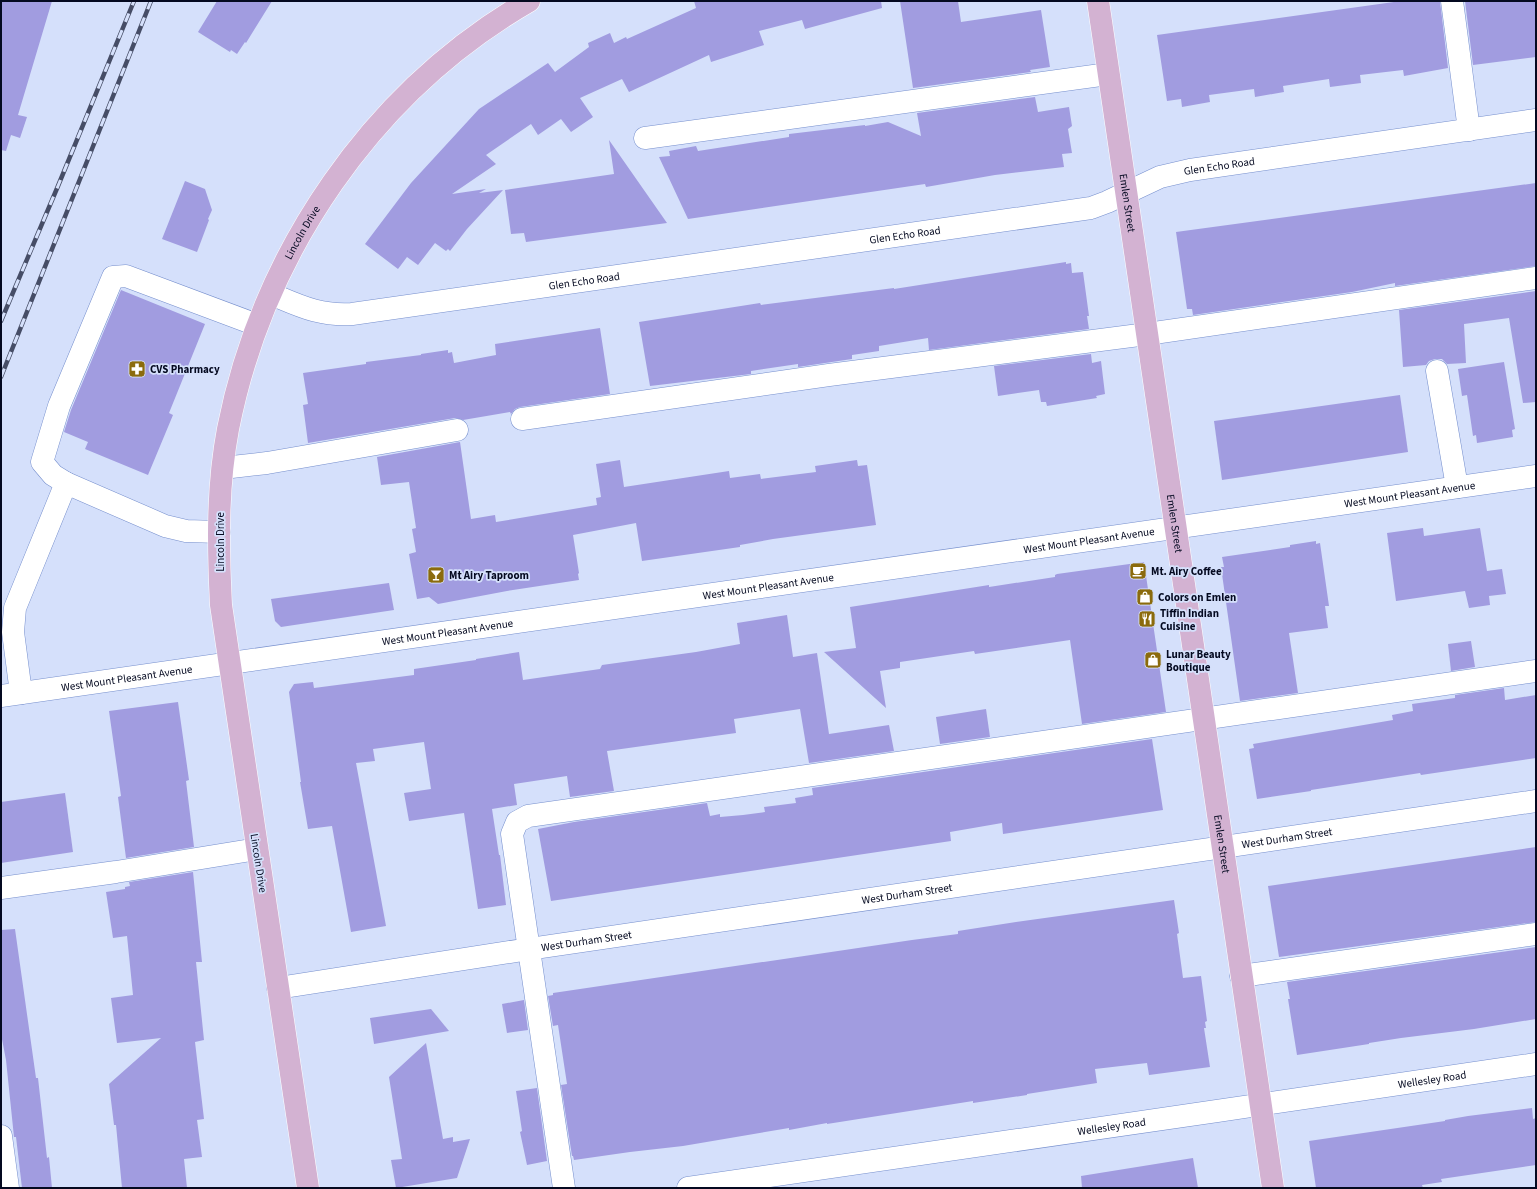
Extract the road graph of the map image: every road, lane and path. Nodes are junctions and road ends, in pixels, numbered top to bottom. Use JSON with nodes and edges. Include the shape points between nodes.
{"nodes":[{"id":1,"x":529,"y":1,"type":"edge"},
{"id":2,"x":1098,"y":1,"type":"edge"},
{"id":3,"x":1452,"y":1,"type":"edge"},
{"id":4,"x":1108,"y":74,"type":"junction"},
{"id":5,"x":1536,"y":120,"type":"edge"},
{"id":6,"x":1469,"y":130,"type":"junction"},
{"id":7,"x":645,"y":138,"type":"dead end"},
{"id":8,"x":1126,"y":193,"type":"junction"},
{"id":9,"x":1536,"y":278,"type":"edge"},
{"id":10,"x":271,"y":294,"type":"junction"},
{"id":11,"x":257,"y":325,"type":"junction"},
{"id":12,"x":1147,"y":334,"type":"junction"},
{"id":13,"x":1437,"y":371,"type":"dead end"},
{"id":14,"x":522,"y":419,"type":"dead end"},
{"id":15,"x":457,"y":430,"type":"dead end"},
{"id":16,"x":223,"y":468,"type":"junction"},
{"id":17,"x":1536,"y":476,"type":"edge"},
{"id":18,"x":66,"y":483,"type":"junction"},
{"id":19,"x":1457,"y":487,"type":"junction"},
{"id":20,"x":1176,"y":527,"type":"junction"},
{"id":21,"x":219,"y":532,"type":"junction"},
{"id":22,"x":229,"y":663,"type":"junction"},
{"id":23,"x":1536,"y":671,"type":"edge"},
{"id":24,"x":11,"y":694,"type":"edge"},
{"id":25,"x":1203,"y":719,"type":"junction"},
{"id":26,"x":1536,"y":801,"type":"edge"},
{"id":27,"x":1222,"y":848,"type":"junction"},
{"id":28,"x":257,"y":849,"type":"junction"},
{"id":29,"x":1,"y":888,"type":"edge"},
{"id":30,"x":1536,"y":934,"type":"edge"},
{"id":31,"x":529,"y":949,"type":"junction"},
{"id":32,"x":1241,"y":976,"type":"junction"},
{"id":33,"x":278,"y":988,"type":"junction"},
{"id":34,"x":1536,"y":1064,"type":"edge"},
{"id":35,"x":1261,"y":1105,"type":"junction"},
{"id":36,"x":1,"y":1136,"type":"edge"},
{"id":37,"x":8,"y":1188,"type":"edge"},
{"id":38,"x":308,"y":1188,"type":"edge"},
{"id":39,"x":564,"y":1188,"type":"edge"},
{"id":40,"x":688,"y":1188,"type":"edge"},
{"id":41,"x":1273,"y":1188,"type":"edge"}],
"edges":[{"from":1,"to":10,"type":"main road","name":"Lincoln Drive","via":[[473,38],[434,69],[374,128],[320,200],[299,235]]},
{"from":2,"to":4,"type":"main road","name":"Emlen Street"},
{"from":3,"to":6,"type":"street"},
{"from":4,"to":7,"type":"street"},
{"from":4,"to":8,"type":"main road","name":"Emlen Street"},
{"from":5,"to":6,"type":"street","name":"Glen Echo Road"},
{"from":6,"to":8,"type":"street","name":"Glen Echo Road","via":[[1190,170],[1160,177]]},
{"from":8,"to":10,"type":"street","name":"Glen Echo Road","via":[[1091,208],[352,314],[338,315],[310,310]]},
{"from":8,"to":12,"type":"main road","name":"Emlen Street"},
{"from":9,"to":12,"type":"street"},
{"from":10,"to":11,"type":"main road","name":"Lincoln Drive"},
{"from":11,"to":16,"type":"main road","name":"Lincoln Drive","via":[[228,429]]},
{"from":11,"to":18,"type":"street","via":[[126,276],[113,277],[59,406],[42,462],[53,475]]},
{"from":12,"to":14,"type":"street","via":[[829,375]]},
{"from":12,"to":20,"type":"main road","name":"Emlen Street"},
{"from":13,"to":19,"type":"street"},
{"from":15,"to":16,"type":"street","via":[[267,463]]},
{"from":16,"to":21,"type":"main road","name":"Lincoln Drive"},
{"from":17,"to":19,"type":"street","name":"West Mount Pleasant Avenue"},
{"from":18,"to":21,"type":"street","via":[[165,526],[186,531]]},
{"from":18,"to":24,"type":"street","via":[[15,608]]},
{"from":19,"to":20,"type":"street","name":"West Mount Pleasant Avenue"},
{"from":20,"to":22,"type":"street","name":"West Mount Pleasant Avenue"},
{"from":20,"to":25,"type":"main road","name":"Emlen Street"},
{"from":21,"to":22,"type":"main road","name":"Lincoln Drive","via":[[221,605]]},
{"from":22,"to":24,"type":"street","name":"West Mount Pleasant Avenue"},
{"from":22,"to":28,"type":"main road","name":"Lincoln Drive"},
{"from":23,"to":25,"type":"street"},
{"from":25,"to":27,"type":"main road","name":"Emlen Street"},
{"from":25,"to":31,"type":"street","via":[[528,816],[517,822],[512,834]]},
{"from":26,"to":27,"type":"street","name":"West Durham Street"},
{"from":27,"to":31,"type":"street","name":"West Durham Street"},
{"from":27,"to":32,"type":"main road","name":"Emlen Street"},
{"from":28,"to":29,"type":"street"},
{"from":28,"to":33,"type":"main road","name":"Lincoln Drive"},
{"from":30,"to":32,"type":"street"},
{"from":31,"to":33,"type":"street","name":"West Durham Street"},
{"from":31,"to":39,"type":"street"},
{"from":32,"to":35,"type":"main road","name":"Emlen Street"},
{"from":33,"to":38,"type":"main road","name":"Lincoln Drive"},
{"from":34,"to":35,"type":"street","name":"Wellesley Road"},
{"from":35,"to":40,"type":"street","name":"Wellesley Road"},
{"from":35,"to":41,"type":"main road","name":"Emlen Street"},
{"from":36,"to":37,"type":"street"}]}
